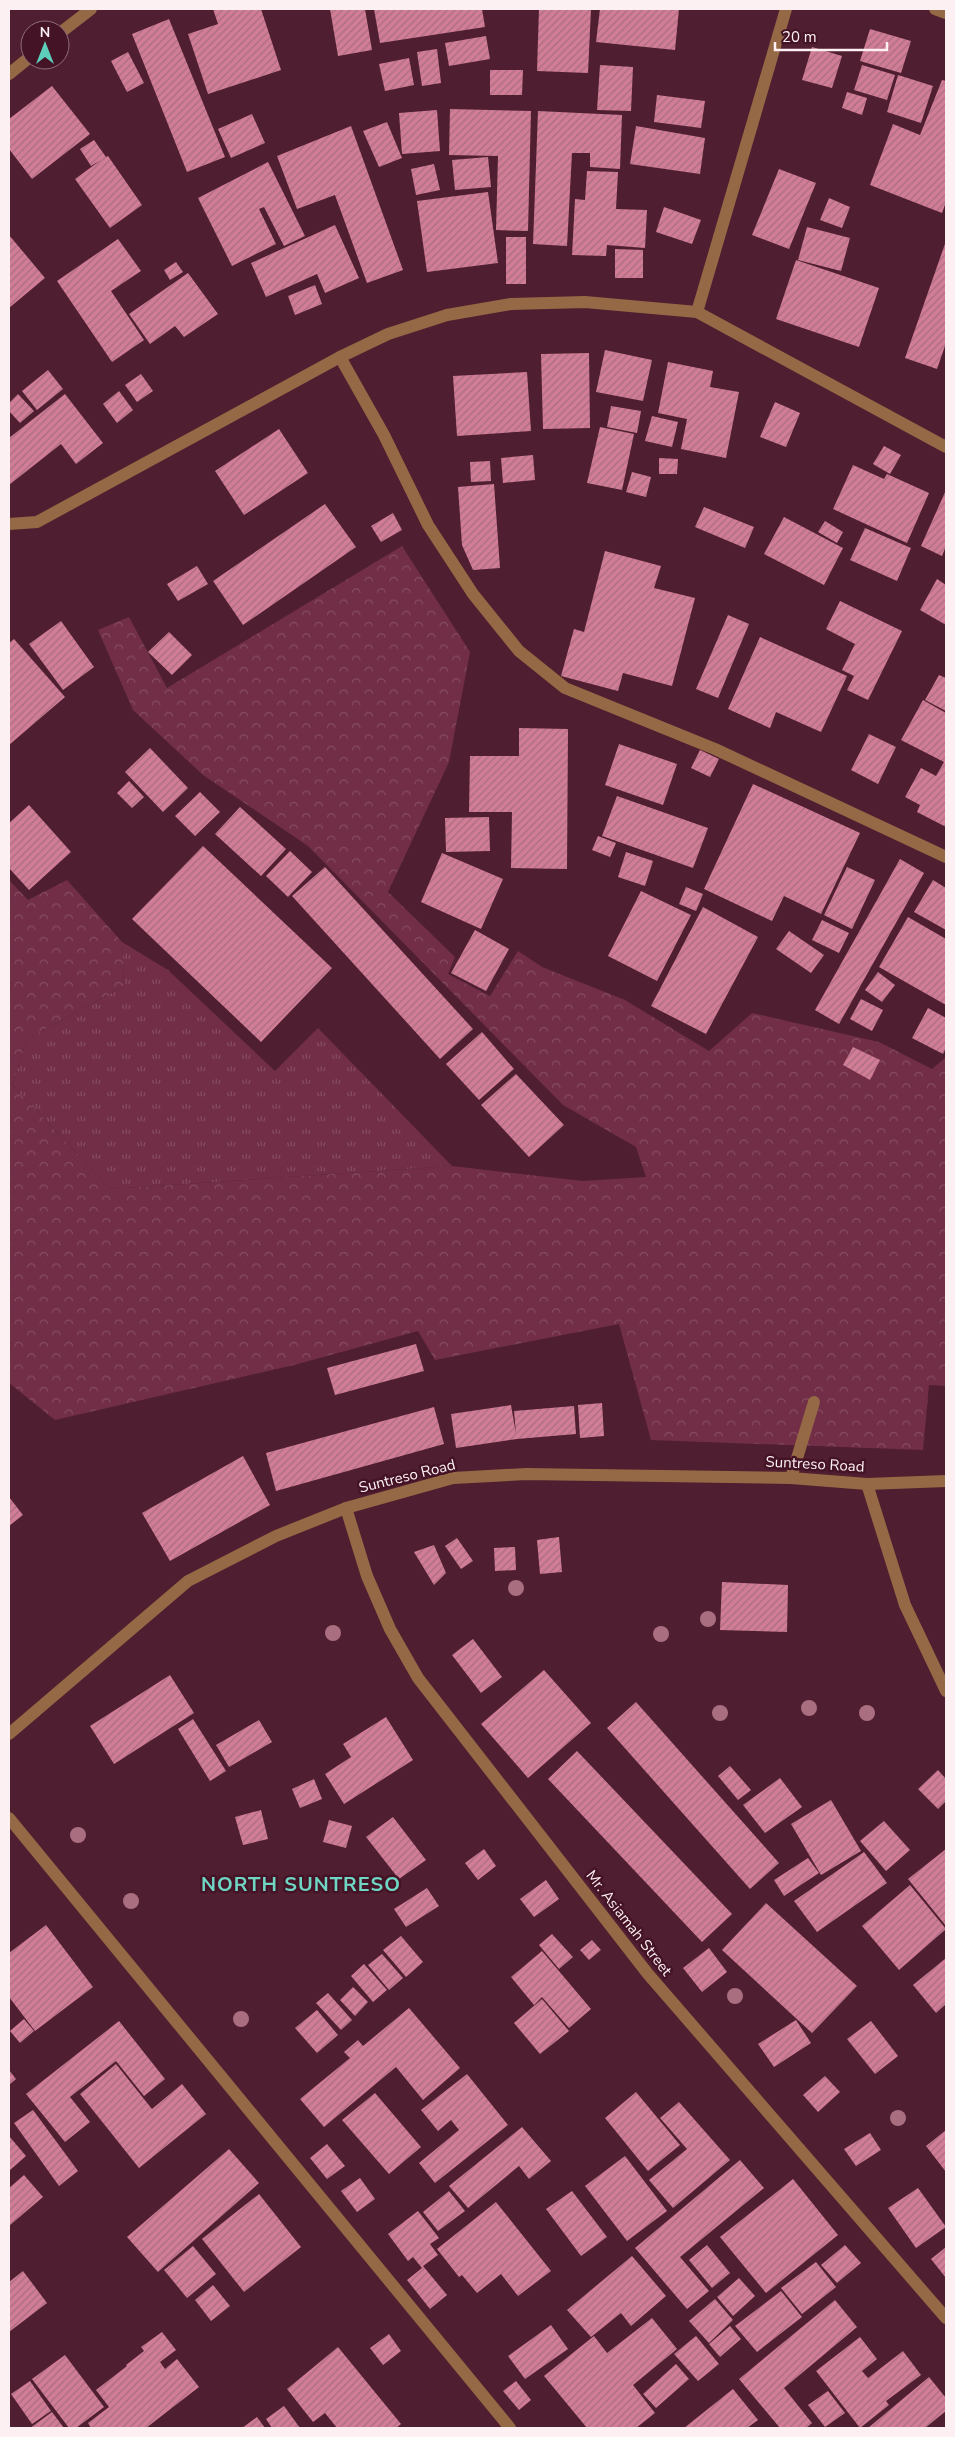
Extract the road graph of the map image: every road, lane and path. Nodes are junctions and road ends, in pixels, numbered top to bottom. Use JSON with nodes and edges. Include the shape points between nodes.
{"nodes":[{"id":1,"x":91,"y":9,"type":"edge"},
{"id":2,"x":786,"y":9,"type":"edge"},
{"id":3,"x":935,"y":9,"type":"edge"},
{"id":4,"x":946,"y":13,"type":"edge"},
{"id":5,"x":70,"y":25,"type":"edge"},
{"id":6,"x":20,"y":65,"type":"edge"},
{"id":7,"x":9,"y":74,"type":"edge"},
{"id":8,"x":697,"y":312,"type":"junction"},
{"id":9,"x":340,"y":357,"type":"junction"},
{"id":10,"x":946,"y":447,"type":"edge"},
{"id":11,"x":9,"y":524,"type":"edge"},
{"id":12,"x":946,"y":857,"type":"edge"},
{"id":13,"x":814,"y":1402,"type":"dead end"},
{"id":14,"x":791,"y":1478,"type":"junction"},
{"id":15,"x":946,"y":1481,"type":"edge"},
{"id":16,"x":867,"y":1484,"type":"junction"},
{"id":17,"x":346,"y":1508,"type":"junction"},
{"id":18,"x":946,"y":1691,"type":"edge"},
{"id":19,"x":9,"y":1734,"type":"edge"},
{"id":20,"x":9,"y":1818,"type":"edge"},
{"id":21,"x":946,"y":2318,"type":"edge"},
{"id":22,"x":510,"y":2428,"type":"edge"}],
"edges":[{"from":1,"to":5,"type":"street"},
{"from":2,"to":8,"type":"street"},
{"from":3,"to":4,"type":"street"},
{"from":6,"to":7,"type":"street"},
{"from":8,"to":9,"type":"street","via":[[585,302],[511,304],[447,315],[388,334]]},
{"from":8,"to":10,"type":"street"},
{"from":9,"to":11,"type":"street","via":[[37,522]]},
{"from":9,"to":12,"type":"street","via":[[384,435],[428,525],[473,594],[519,651],[565,688],[715,749]]},
{"from":13,"to":14,"type":"street"},
{"from":14,"to":16,"type":"street","name":"Suntreso Road"},
{"from":14,"to":17,"type":"street","name":"Suntreso Road","via":[[526,1474],[453,1478]]},
{"from":15,"to":16,"type":"street","name":"Suntreso Road"},
{"from":16,"to":18,"type":"street","via":[[905,1605]]},
{"from":17,"to":19,"type":"street","name":"Suntreso Road","via":[[276,1536],[188,1581]]},
{"from":17,"to":21,"type":"street","name":"Mr. Asiamah Street","via":[[367,1576],[390,1629],[418,1678],[648,1974]]},
{"from":20,"to":22,"type":"street"}]}
